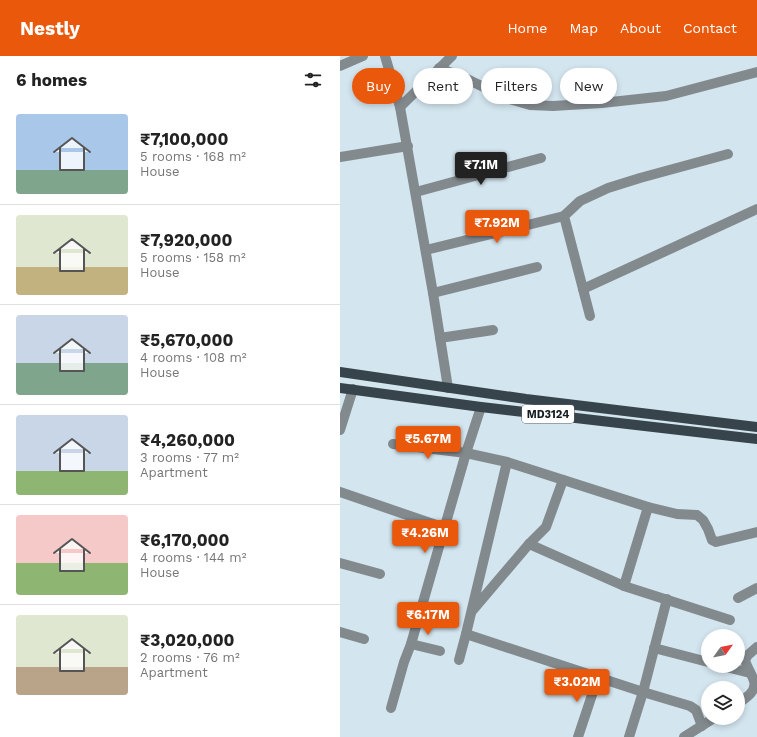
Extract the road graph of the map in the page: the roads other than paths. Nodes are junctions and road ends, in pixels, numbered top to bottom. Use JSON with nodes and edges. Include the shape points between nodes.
{"nodes":[{"id":1,"x":363,"y":56,"type":"edge"},
{"id":2,"x":385,"y":56,"type":"edge"},
{"id":3,"x":452,"y":56,"type":"edge"},
{"id":4,"x":340,"y":66,"type":"edge"},
{"id":5,"x":439,"y":68,"type":"edge"},
{"id":6,"x":757,"y":72,"type":"edge"},
{"id":7,"x":473,"y":82,"type":"edge"},
{"id":8,"x":413,"y":94,"type":"edge"},
{"id":9,"x":400,"y":107,"type":"junction"},
{"id":10,"x":408,"y":146,"type":"junction"},
{"id":11,"x":728,"y":154,"type":"dead end"},
{"id":12,"x":340,"y":157,"type":"edge"},
{"id":13,"x":541,"y":158,"type":"dead end"},
{"id":14,"x":416,"y":192,"type":"junction"},
{"id":15,"x":757,"y":209,"type":"edge"},
{"id":16,"x":564,"y":216,"type":"junction"},
{"id":17,"x":426,"y":250,"type":"junction"},
{"id":18,"x":537,"y":267,"type":"dead end"},
{"id":19,"x":583,"y":289,"type":"junction"},
{"id":20,"x":433,"y":293,"type":"junction"},
{"id":21,"x":590,"y":316,"type":"dead end"},
{"id":22,"x":493,"y":330,"type":"dead end"},
{"id":23,"x":440,"y":338,"type":"junction"},
{"id":24,"x":340,"y":372,"type":"edge"},
{"id":25,"x":340,"y":388,"type":"edge"},
{"id":26,"x":448,"y":388,"type":"junction"},
{"id":27,"x":353,"y":390,"type":"junction"},
{"id":28,"x":480,"y":406,"type":"junction"},
{"id":29,"x":757,"y":427,"type":"edge"},
{"id":30,"x":340,"y":430,"type":"edge"},
{"id":31,"x":757,"y":439,"type":"edge"},
{"id":32,"x":394,"y":444,"type":"dead end"},
{"id":33,"x":466,"y":453,"type":"junction"},
{"id":34,"x":507,"y":462,"type":"junction"},
{"id":35,"x":564,"y":480,"type":"junction"},
{"id":36,"x":340,"y":492,"type":"edge"},
{"id":37,"x":648,"y":507,"type":"junction"},
{"id":38,"x":445,"y":528,"type":"junction"},
{"id":39,"x":757,"y":532,"type":"edge"},
{"id":40,"x":529,"y":544,"type":"junction"},
{"id":41,"x":340,"y":563,"type":"edge"},
{"id":42,"x":380,"y":574,"type":"dead end"},
{"id":43,"x":624,"y":586,"type":"junction"},
{"id":44,"x":757,"y":588,"type":"edge"},
{"id":45,"x":738,"y":598,"type":"dead end"},
{"id":46,"x":667,"y":599,"type":"junction"},
{"id":47,"x":471,"y":612,"type":"junction"},
{"id":48,"x":730,"y":620,"type":"dead end"},
{"id":49,"x":340,"y":634,"type":"edge"},
{"id":50,"x":466,"y":634,"type":"junction"},
{"id":51,"x":364,"y":639,"type":"dead end"},
{"id":52,"x":411,"y":644,"type":"junction"},
{"id":53,"x":757,"y":647,"type":"edge"},
{"id":54,"x":654,"y":648,"type":"junction"},
{"id":55,"x":440,"y":651,"type":"dead end"},
{"id":56,"x":459,"y":660,"type":"dead end"},
{"id":57,"x":701,"y":660,"type":"edge"},
{"id":58,"x":745,"y":672,"type":"edge"},
{"id":59,"x":750,"y":673,"type":"junction"},
{"id":60,"x":598,"y":677,"type":"junction"},
{"id":61,"x":643,"y":692,"type":"junction"},
{"id":62,"x":745,"y":698,"type":"edge"},
{"id":63,"x":392,"y":708,"type":"dead end"},
{"id":64,"x":702,"y":726,"type":"joint"},
{"id":65,"x":578,"y":737,"type":"edge"},
{"id":66,"x":629,"y":737,"type":"edge"},
{"id":67,"x":684,"y":737,"type":"edge"}],
"edges":[{"from":1,"to":4,"type":"street"},
{"from":2,"to":9,"type":"street"},
{"from":3,"to":5,"type":"street"},
{"from":6,"to":7,"type":"street","via":[[666,96],[553,106],[530,105],[506,98]]},
{"from":8,"to":9,"type":"street"},
{"from":9,"to":10,"type":"street"},
{"from":10,"to":12,"type":"street"},
{"from":10,"to":14,"type":"street"},
{"from":11,"to":16,"type":"street","via":[[608,188],[580,201]]},
{"from":13,"to":14,"type":"street"},
{"from":14,"to":17,"type":"street"},
{"from":15,"to":19,"type":"street"},
{"from":16,"to":17,"type":"street"},
{"from":16,"to":19,"type":"street"},
{"from":17,"to":20,"type":"street"},
{"from":18,"to":20,"type":"street"},
{"from":19,"to":21,"type":"street"},
{"from":20,"to":23,"type":"street"},
{"from":22,"to":23,"type":"street"},
{"from":23,"to":26,"type":"street"},
{"from":24,"to":26,"type":"main road"},
{"from":25,"to":27,"type":"main road","number":"MD3124"},
{"from":26,"to":29,"type":"main road"},
{"from":27,"to":28,"type":"main road","number":"MD3124"},
{"from":27,"to":30,"type":"street"},
{"from":28,"to":31,"type":"main road","number":"MD3124"},
{"from":28,"to":33,"type":"street"},
{"from":32,"to":33,"type":"street"},
{"from":33,"to":34,"type":"street"},
{"from":33,"to":38,"type":"street"},
{"from":34,"to":35,"type":"street"},
{"from":34,"to":47,"type":"street"},
{"from":35,"to":37,"type":"street"},
{"from":35,"to":40,"type":"street","via":[[546,527]]},
{"from":36,"to":38,"type":"street"},
{"from":37,"to":39,"type":"street","via":[[677,514],[697,515],[703,520],[712,540],[716,542]]},
{"from":37,"to":43,"type":"street"},
{"from":38,"to":52,"type":"street"},
{"from":40,"to":43,"type":"street"},
{"from":40,"to":47,"type":"street"},
{"from":41,"to":42,"type":"street"},
{"from":43,"to":46,"type":"street"},
{"from":44,"to":45,"type":"street"},
{"from":46,"to":48,"type":"street"},
{"from":46,"to":54,"type":"street"},
{"from":47,"to":50,"type":"street"},
{"from":49,"to":51,"type":"street"},
{"from":50,"to":56,"type":"street"},
{"from":50,"to":60,"type":"street"},
{"from":52,"to":55,"type":"street"},
{"from":52,"to":63,"type":"street"},
{"from":53,"to":59,"type":"street","via":[[745,660]]},
{"from":54,"to":57,"type":"street"},
{"from":54,"to":61,"type":"street"},
{"from":58,"to":59,"type":"street"},
{"from":59,"to":62,"type":"street","via":[[755,682],[754,687]]},
{"from":60,"to":61,"type":"street"},
{"from":60,"to":65,"type":"street"},
{"from":61,"to":64,"type":"street","via":[[690,706],[696,710]]},
{"from":61,"to":66,"type":"street"},
{"from":64,"to":67,"type":"street"}]}
